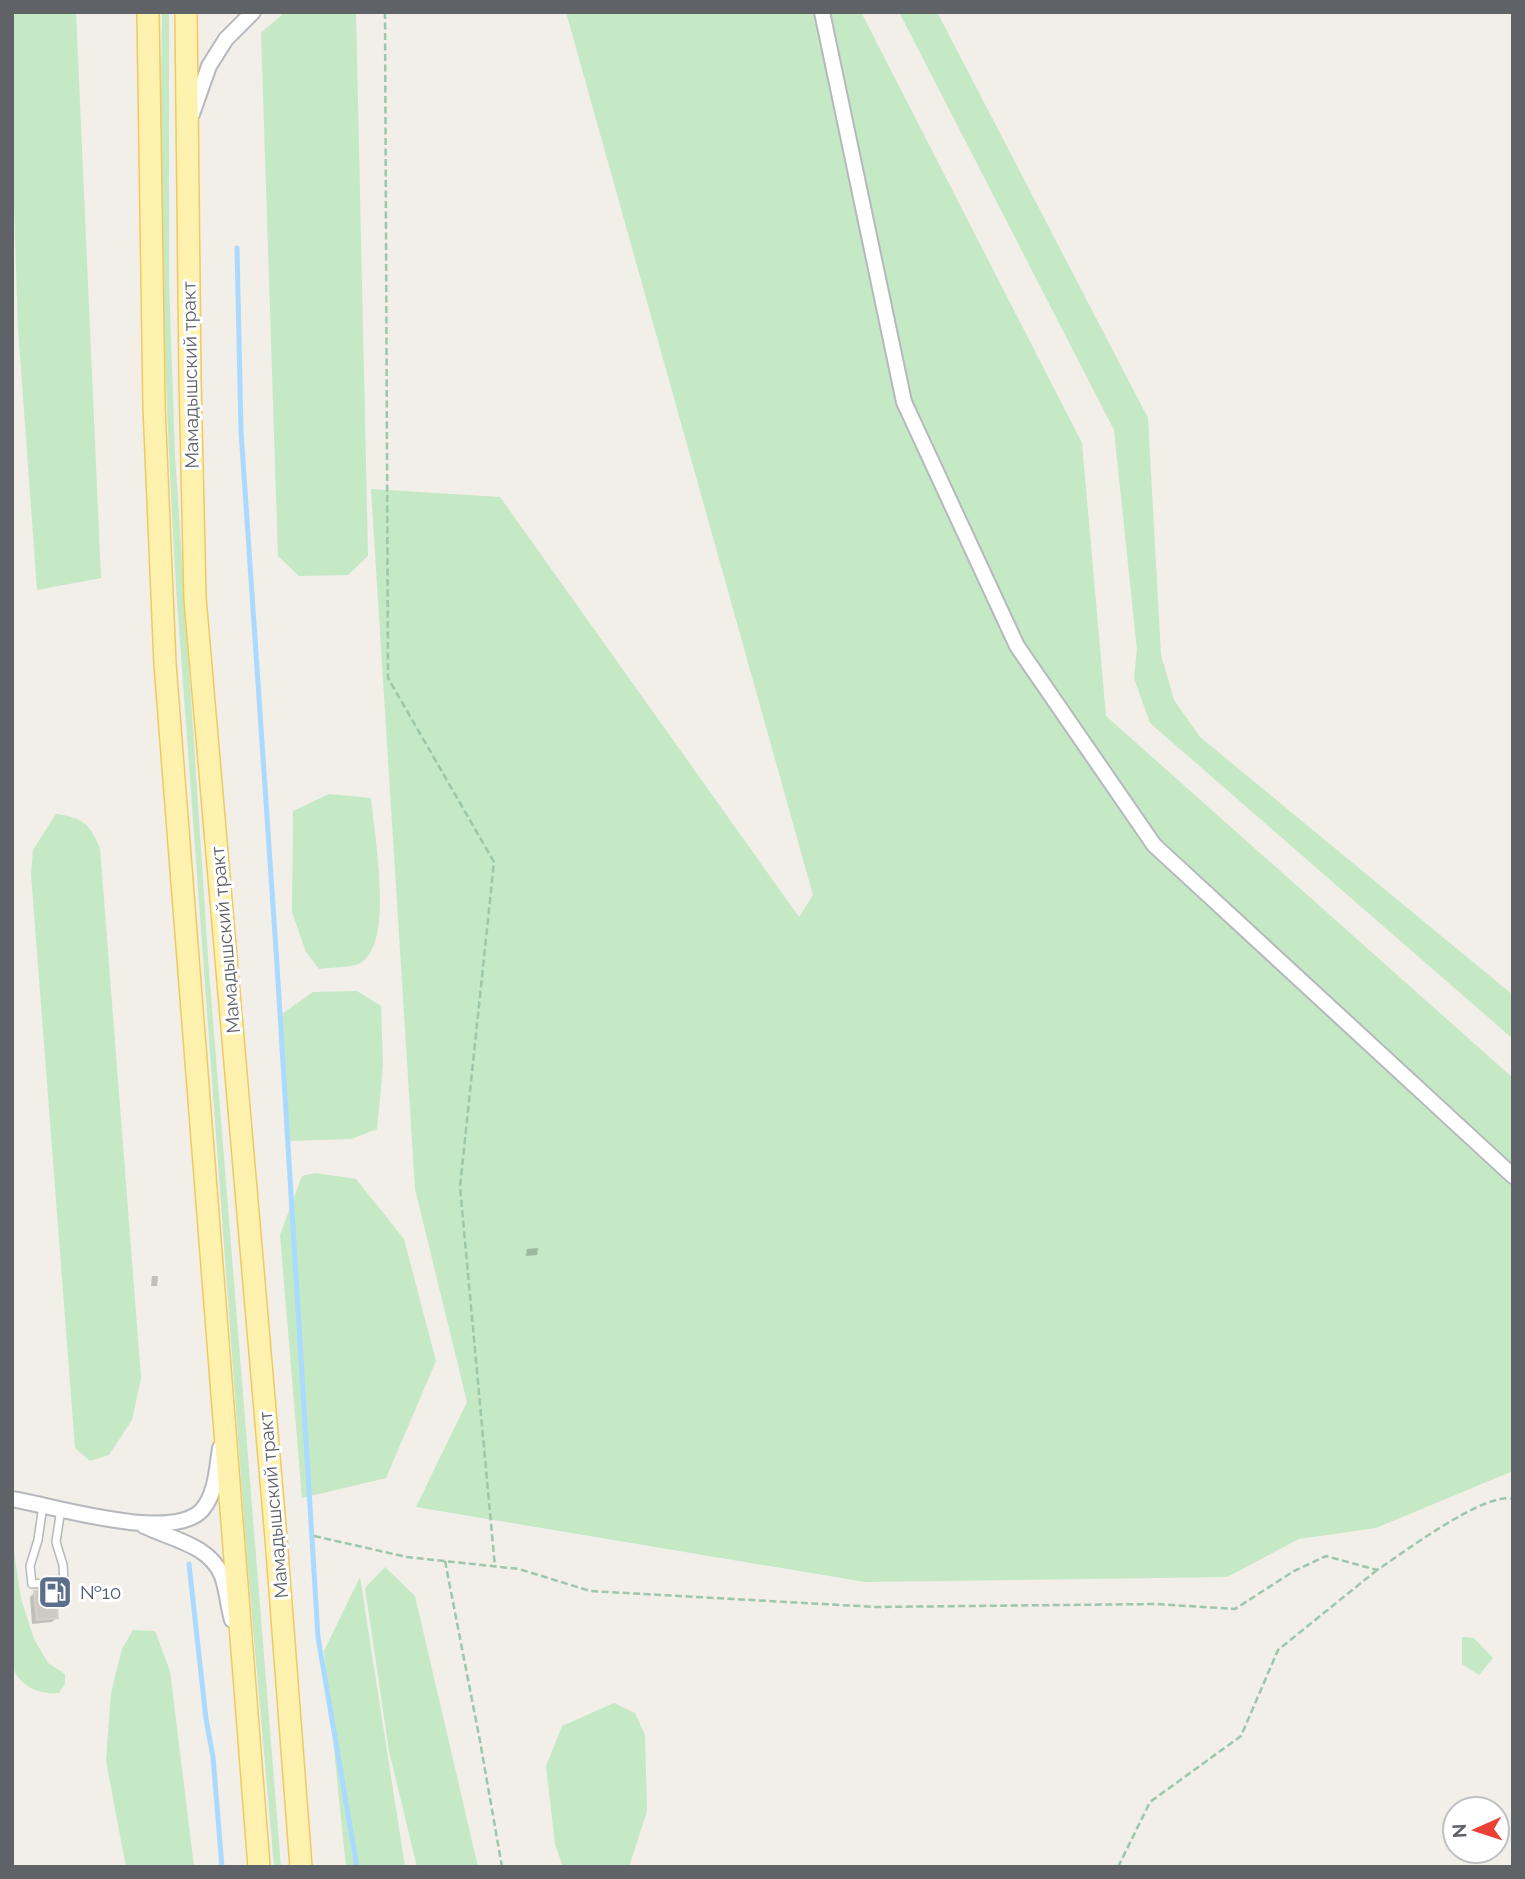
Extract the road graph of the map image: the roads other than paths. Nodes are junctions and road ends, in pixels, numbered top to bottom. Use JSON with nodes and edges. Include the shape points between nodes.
{"nodes":[{"id":1,"x":186,"y":12,"type":"edge"},
{"id":2,"x":253,"y":12,"type":"edge"},
{"id":3,"x":822,"y":12,"type":"edge"},
{"id":4,"x":148,"y":13,"type":"edge"},
{"id":5,"x":186,"y":129,"type":"junction"},
{"id":6,"x":1513,"y":1176,"type":"edge"},
{"id":7,"x":224,"y":1426,"type":"junction"},
{"id":8,"x":12,"y":1499,"type":"edge"},
{"id":9,"x":43,"y":1504,"type":"junction"},
{"id":10,"x":62,"y":1508,"type":"junction"},
{"id":11,"x":143,"y":1525,"type":"junction"},
{"id":12,"x":243,"y":1653,"type":"junction"},
{"id":13,"x":259,"y":1867,"type":"edge"},
{"id":14,"x":301,"y":1867,"type":"edge"}],
"edges":[{"from":1,"to":5,"type":"main road","name":"Мамадышский тракт"},
{"from":2,"to":5,"type":"street","via":[[226,39],[209,66]]},
{"from":3,"to":6,"type":"street","via":[[904,402],[1017,646],[1154,845]]},
{"from":4,"to":7,"type":"main road","name":"Мамадышский тракт","via":[[154,407],[165,664]]},
{"from":5,"to":14,"type":"main road","name":"Мамадышский тракт","via":[[195,598]]},
{"from":7,"to":11,"type":"street","via":[[205,1506],[185,1520]]},
{"from":7,"to":12,"type":"main road","name":"Мамадышский тракт"},
{"from":8,"to":9,"type":"street"},
{"from":9,"to":10,"type":"street"},
{"from":9,"to":10,"type":"lane","via":[[30,1566],[32,1584],[64,1582],[56,1542]]},
{"from":10,"to":11,"type":"street"},
{"from":11,"to":12,"type":"street","via":[[211,1558],[222,1577]]},
{"from":12,"to":13,"type":"main road","name":"Мамадышский тракт"}]}
